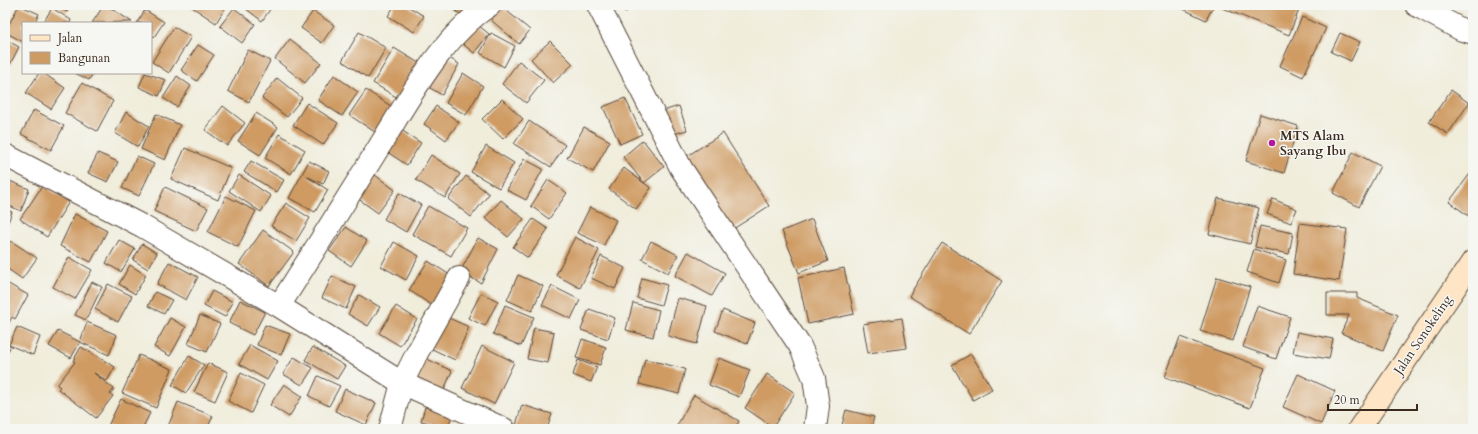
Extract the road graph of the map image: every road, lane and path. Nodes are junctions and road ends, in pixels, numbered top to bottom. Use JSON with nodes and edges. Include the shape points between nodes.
{"nodes":[{"id":1,"x":490,"y":5,"type":"edge"},
{"id":2,"x":598,"y":5,"type":"edge"},
{"id":3,"x":1416,"y":5,"type":"edge"},
{"id":4,"x":1473,"y":33,"type":"edge"},
{"id":5,"x":5,"y":155,"type":"edge"},
{"id":6,"x":1473,"y":261,"type":"edge"},
{"id":7,"x":459,"y":278,"type":"dead end"},
{"id":8,"x":279,"y":306,"type":"junction"},
{"id":9,"x":402,"y":383,"type":"junction"},
{"id":10,"x":390,"y":429,"type":"edge"},
{"id":11,"x":504,"y":429,"type":"edge"},
{"id":12,"x":815,"y":429,"type":"edge"},
{"id":13,"x":1359,"y":429,"type":"edge"}],
"edges":[{"from":1,"to":8,"type":"street","via":[[467,23],[443,50],[409,99]]},
{"from":2,"to":12,"type":"street","via":[[681,168],[800,346],[814,378],[818,406]]},
{"from":3,"to":4,"type":"street","via":[[1462,30]]},
{"from":5,"to":8,"type":"street","via":[[142,226]]},
{"from":6,"to":13,"type":"street","name":"Jalan Sonokeling"},
{"from":7,"to":9,"type":"street"},
{"from":8,"to":9,"type":"street"},
{"from":9,"to":10,"type":"street"},
{"from":9,"to":11,"type":"street"}]}
